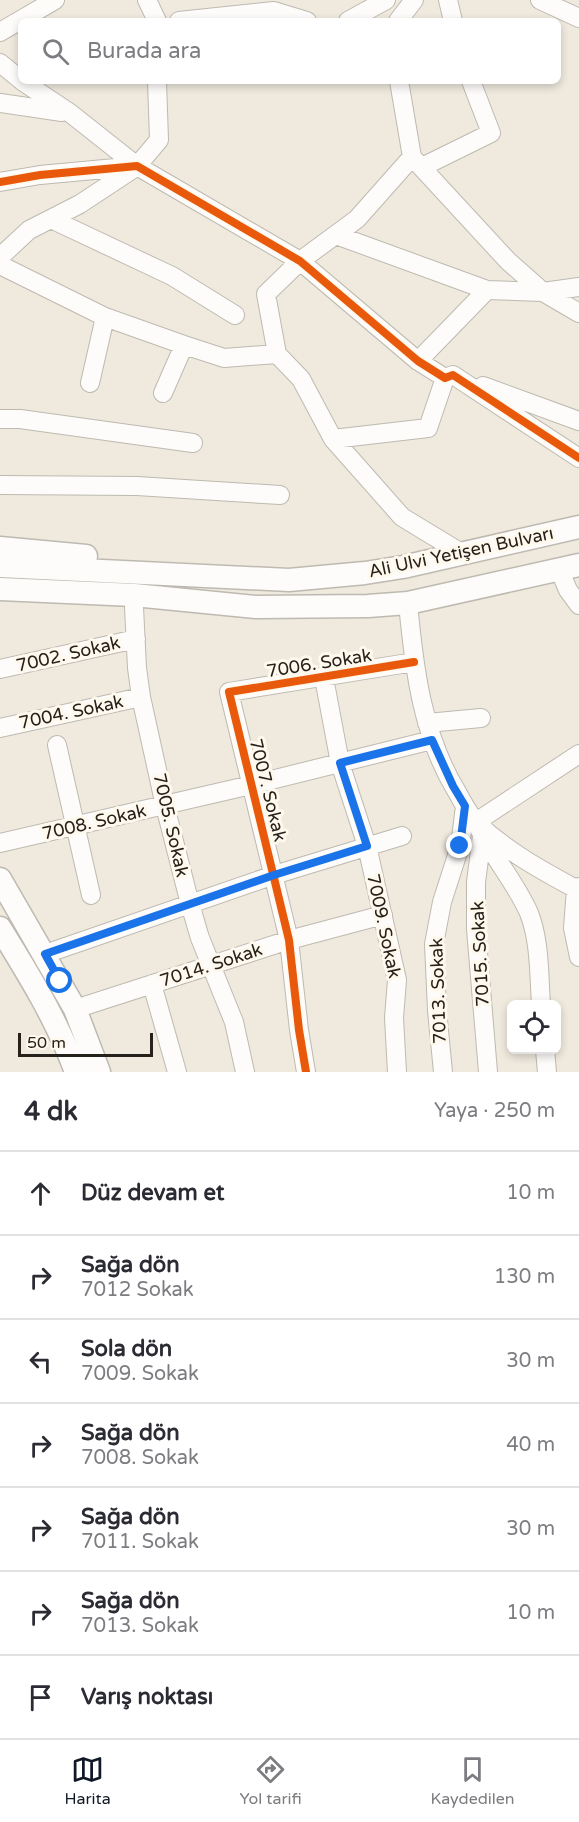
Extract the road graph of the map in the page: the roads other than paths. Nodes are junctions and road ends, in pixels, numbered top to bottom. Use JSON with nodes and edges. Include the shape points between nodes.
{"nodes":[{"id":1,"x":55,"y":0,"type":"edge"},
{"id":2,"x":147,"y":0,"type":"edge"},
{"id":3,"x":386,"y":0,"type":"edge"},
{"id":4,"x":414,"y":0,"type":"edge"},
{"id":5,"x":448,"y":0,"type":"edge"},
{"id":6,"x":540,"y":0,"type":"edge"},
{"id":7,"x":271,"y":6,"type":"edge"},
{"id":8,"x":400,"y":12,"type":"edge"},
{"id":9,"x":24,"y":18,"type":"edge"},
{"id":10,"x":156,"y":18,"type":"edge"},
{"id":11,"x":197,"y":18,"type":"edge"},
{"id":12,"x":300,"y":18,"type":"edge"},
{"id":13,"x":353,"y":18,"type":"edge"},
{"id":14,"x":452,"y":18,"type":"edge"},
{"id":15,"x":579,"y":18,"type":"edge"},
{"id":16,"x":18,"y":22,"type":"edge"},
{"id":17,"x":0,"y":32,"type":"edge"},
{"id":18,"x":0,"y":63,"type":"edge"},
{"id":19,"x":18,"y":76,"type":"edge"},
{"id":20,"x":29,"y":84,"type":"edge"},
{"id":21,"x":157,"y":84,"type":"edge"},
{"id":22,"x":400,"y":84,"type":"edge"},
{"id":23,"x":472,"y":84,"type":"edge"},
{"id":24,"x":0,"y":103,"type":"edge"},
{"id":25,"x":70,"y":113,"type":"junction"},
{"id":26,"x":417,"y":162,"type":"junction"},
{"id":27,"x":137,"y":166,"type":"junction"},
{"id":28,"x":0,"y":182,"type":"edge"},
{"id":29,"x":51,"y":219,"type":"junction"},
{"id":30,"x":336,"y":235,"type":"junction"},
{"id":31,"x":0,"y":257,"type":"edge"},
{"id":32,"x":300,"y":261,"type":"junction"},
{"id":33,"x":0,"y":265,"type":"edge"},
{"id":34,"x":579,"y":286,"type":"edge"},
{"id":35,"x":487,"y":290,"type":"junction"},
{"id":36,"x":543,"y":292,"type":"junction"},
{"id":37,"x":579,"y":313,"type":"edge"},
{"id":38,"x":235,"y":315,"type":"dead end"},
{"id":39,"x":105,"y":317,"type":"junction"},
{"id":40,"x":184,"y":345,"type":"junction"},
{"id":41,"x":277,"y":354,"type":"junction"},
{"id":42,"x":418,"y":361,"type":"junction"},
{"id":43,"x":449,"y":377,"type":"junction"},
{"id":44,"x":90,"y":383,"type":"dead end"},
{"id":45,"x":163,"y":393,"type":"dead end"},
{"id":46,"x":0,"y":419,"type":"edge"},
{"id":47,"x":579,"y":421,"type":"edge"},
{"id":48,"x":333,"y":439,"type":"junction"},
{"id":49,"x":193,"y":443,"type":"dead end"},
{"id":50,"x":579,"y":458,"type":"edge"},
{"id":51,"x":0,"y":485,"type":"edge"},
{"id":52,"x":280,"y":495,"type":"dead end"},
{"id":53,"x":579,"y":527,"type":"edge"},
{"id":54,"x":0,"y":548,"type":"edge"},
{"id":55,"x":463,"y":554,"type":"junction"},
{"id":56,"x":0,"y":566,"type":"edge"},
{"id":57,"x":569,"y":567,"type":"edge"},
{"id":58,"x":198,"y":577,"type":"junction"},
{"id":59,"x":0,"y":589,"type":"edge"},
{"id":60,"x":200,"y":601,"type":"junction"},
{"id":61,"x":0,"y":602,"type":"edge"},
{"id":62,"x":408,"y":603,"type":"junction"},
{"id":63,"x":579,"y":605,"type":"edge"},
{"id":64,"x":134,"y":607,"type":"junction"},
{"id":65,"x":136,"y":639,"type":"junction"},
{"id":66,"x":414,"y":662,"type":"junction"},
{"id":67,"x":0,"y":669,"type":"edge"},
{"id":68,"x":324,"y":678,"type":"junction"},
{"id":69,"x":229,"y":692,"type":"joint"},
{"id":70,"x":141,"y":697,"type":"junction"},
{"id":71,"x":481,"y":718,"type":"dead end"},
{"id":72,"x":0,"y":728,"type":"edge"},
{"id":73,"x":430,"y":732,"type":"junction"},
{"id":74,"x":57,"y":745,"type":"dead end"},
{"id":75,"x":579,"y":754,"type":"edge"},
{"id":76,"x":340,"y":763,"type":"junction"},
{"id":77,"x":251,"y":785,"type":"junction"},
{"id":78,"x":165,"y":806,"type":"junction"},
{"id":79,"x":465,"y":806,"type":"junction"},
{"id":80,"x":75,"y":826,"type":"junction"},
{"id":81,"x":479,"y":829,"type":"junction"},
{"id":82,"x":402,"y":836,"type":"dead end"},
{"id":83,"x":0,"y":843,"type":"edge"},
{"id":84,"x":367,"y":846,"type":"junction"},
{"id":85,"x":274,"y":875,"type":"junction"},
{"id":86,"x":0,"y":879,"type":"edge"},
{"id":87,"x":578,"y":888,"type":"edge"},
{"id":88,"x":91,"y":895,"type":"dead end"},
{"id":89,"x":190,"y":904,"type":"junction"},
{"id":90,"x":383,"y":915,"type":"junction"},
{"id":91,"x":0,"y":928,"type":"edge"},
{"id":92,"x":289,"y":940,"type":"junction"},
{"id":93,"x":45,"y":954,"type":"junction"},
{"id":94,"x":579,"y":957,"type":"edge"},
{"id":95,"x":212,"y":964,"type":"junction"},
{"id":96,"x":152,"y":984,"type":"junction"},
{"id":97,"x":542,"y":1000,"type":"edge"},
{"id":98,"x":75,"y":1009,"type":"junction"},
{"id":99,"x":545,"y":1054,"type":"edge"},
{"id":100,"x":76,"y":1072,"type":"edge"},
{"id":101,"x":99,"y":1072,"type":"edge"},
{"id":102,"x":177,"y":1072,"type":"edge"},
{"id":103,"x":245,"y":1072,"type":"edge"},
{"id":104,"x":306,"y":1072,"type":"edge"},
{"id":105,"x":397,"y":1072,"type":"edge"},
{"id":106,"x":443,"y":1072,"type":"edge"},
{"id":107,"x":488,"y":1072,"type":"edge"},
{"id":108,"x":547,"y":1072,"type":"edge"}],
"edges":[{"from":1,"to":9,"type":"street"},
{"from":2,"to":10,"type":"street"},
{"from":3,"to":13,"type":"street"},
{"from":4,"to":8,"type":"street"},
{"from":5,"to":14,"type":"street"},
{"from":6,"to":15,"type":"street"},
{"from":7,"to":11,"type":"street"},
{"from":7,"to":12,"type":"street"},
{"from":16,"to":17,"type":"street"},
{"from":18,"to":19,"type":"street"},
{"from":20,"to":25,"type":"street"},
{"from":21,"to":27,"type":"street","via":[[159,140]]},
{"from":22,"to":26,"type":"street"},
{"from":23,"to":26,"type":"street","via":[[491,133]]},
{"from":24,"to":25,"type":"street"},
{"from":25,"to":27,"type":"street"},
{"from":26,"to":30,"type":"street"},
{"from":26,"to":36,"type":"street","via":[[508,261]]},
{"from":27,"to":28,"type":"street"},
{"from":27,"to":29,"type":"street"},
{"from":27,"to":32,"type":"street"},
{"from":29,"to":31,"type":"street","via":[[29,230]]},
{"from":29,"to":38,"type":"street","via":[[172,276]]},
{"from":30,"to":32,"type":"street"},
{"from":30,"to":35,"type":"street"},
{"from":32,"to":41,"type":"street","via":[[266,294]]},
{"from":32,"to":42,"type":"street"},
{"from":33,"to":39,"type":"street"},
{"from":34,"to":36,"type":"street"},
{"from":35,"to":36,"type":"street"},
{"from":35,"to":42,"type":"street"},
{"from":36,"to":37,"type":"street"},
{"from":39,"to":40,"type":"street"},
{"from":39,"to":44,"type":"street"},
{"from":40,"to":41,"type":"street","via":[[224,358]]},
{"from":40,"to":45,"type":"street"},
{"from":41,"to":48,"type":"street","via":[[301,379]]},
{"from":42,"to":43,"type":"street"},
{"from":43,"to":47,"type":"street"},
{"from":43,"to":48,"type":"street","via":[[428,428]]},
{"from":43,"to":50,"type":"street"},
{"from":46,"to":49,"type":"street"},
{"from":48,"to":55,"type":"street","via":[[402,516]]},
{"from":51,"to":52,"type":"street","via":[[137,486]]},
{"from":53,"to":55,"type":"main road","name":"Ali Ulvi Yetişen Bulvarı"},
{"from":54,"to":58,"type":"main road","name":"Ali Ulvi Yetişen Bulvarı","via":[[165,563]]},
{"from":55,"to":58,"type":"main road","name":"Ali Ulvi Yetişen Bulvarı","via":[[365,573],[289,580]]},
{"from":56,"to":58,"type":"main road","name":"Ali Ulvi Yetişen Bulvarı"},
{"from":57,"to":62,"type":"main road"},
{"from":57,"to":63,"type":"street","via":[[568,590]]},
{"from":59,"to":60,"type":"main road"},
{"from":60,"to":62,"type":"main road","via":[[324,608]]},
{"from":60,"to":64,"type":"main road"},
{"from":61,"to":64,"type":"main road"},
{"from":62,"to":66,"type":"street"},
{"from":64,"to":65,"type":"street","name":"7005. Sokak"},
{"from":65,"to":67,"type":"street","name":"7002. Sokak"},
{"from":65,"to":70,"type":"street","name":"7005. Sokak"},
{"from":66,"to":68,"type":"street","name":"7006. Sokak"},
{"from":66,"to":73,"type":"street"},
{"from":68,"to":69,"type":"street","name":"7006. Sokak"},
{"from":68,"to":76,"type":"street","name":"7009. Sokak"},
{"from":69,"to":77,"type":"street","name":"7007. Sokak"},
{"from":70,"to":72,"type":"street","name":"7004. Sokak"},
{"from":70,"to":78,"type":"street","name":"7005. Sokak"},
{"from":71,"to":73,"type":"street","name":"7008. Sokak"},
{"from":73,"to":76,"type":"street","name":"7008. Sokak"},
{"from":73,"to":79,"type":"street"},
{"from":74,"to":80,"type":"street"},
{"from":75,"to":81,"type":"street"},
{"from":76,"to":77,"type":"street","name":"7008. Sokak"},
{"from":76,"to":84,"type":"street","name":"7009. Sokak"},
{"from":77,"to":78,"type":"street","name":"7008. Sokak"},
{"from":77,"to":85,"type":"street","name":"7007. Sokak"},
{"from":78,"to":80,"type":"street","name":"7008. Sokak"},
{"from":78,"to":89,"type":"street","name":"7005. Sokak"},
{"from":79,"to":81,"type":"street"},
{"from":79,"to":106,"type":"street","name":"7013. Sokak","via":[[460,846],[442,902],[434,944]]},
{"from":80,"to":83,"type":"street","name":"7008. Sokak"},
{"from":80,"to":88,"type":"street"},
{"from":81,"to":87,"type":"street","via":[[526,862]]},
{"from":81,"to":97,"type":"street","via":[[529,914]]},
{"from":81,"to":107,"type":"street","name":"7015. Sokak","via":[[476,929]]},
{"from":82,"to":84,"type":"street"},
{"from":84,"to":85,"type":"street"},
{"from":84,"to":90,"type":"street","name":"7009. Sokak"},
{"from":85,"to":89,"type":"street"},
{"from":85,"to":92,"type":"street","name":"7007. Sokak"},
{"from":86,"to":93,"type":"main road"},
{"from":87,"to":94,"type":"street","via":[[573,928]]},
{"from":89,"to":93,"type":"street"},
{"from":89,"to":95,"type":"street","name":"7005. Sokak"},
{"from":90,"to":92,"type":"street","name":"7014. Sokak"},
{"from":90,"to":105,"type":"street","name":"7009. Sokak","via":[[397,980]]},
{"from":91,"to":100,"type":"main road","via":[[56,1022]]},
{"from":92,"to":95,"type":"street","name":"7014. Sokak"},
{"from":92,"to":104,"type":"street","name":"7007. Sokak"},
{"from":93,"to":98,"type":"main road"},
{"from":95,"to":96,"type":"street","name":"7014. Sokak"},
{"from":95,"to":103,"type":"street","name":"7005. Sokak","via":[[234,1022]]},
{"from":96,"to":98,"type":"street","name":"7014. Sokak"},
{"from":96,"to":102,"type":"street"},
{"from":98,"to":101,"type":"main road"},
{"from":99,"to":108,"type":"street"}]}
